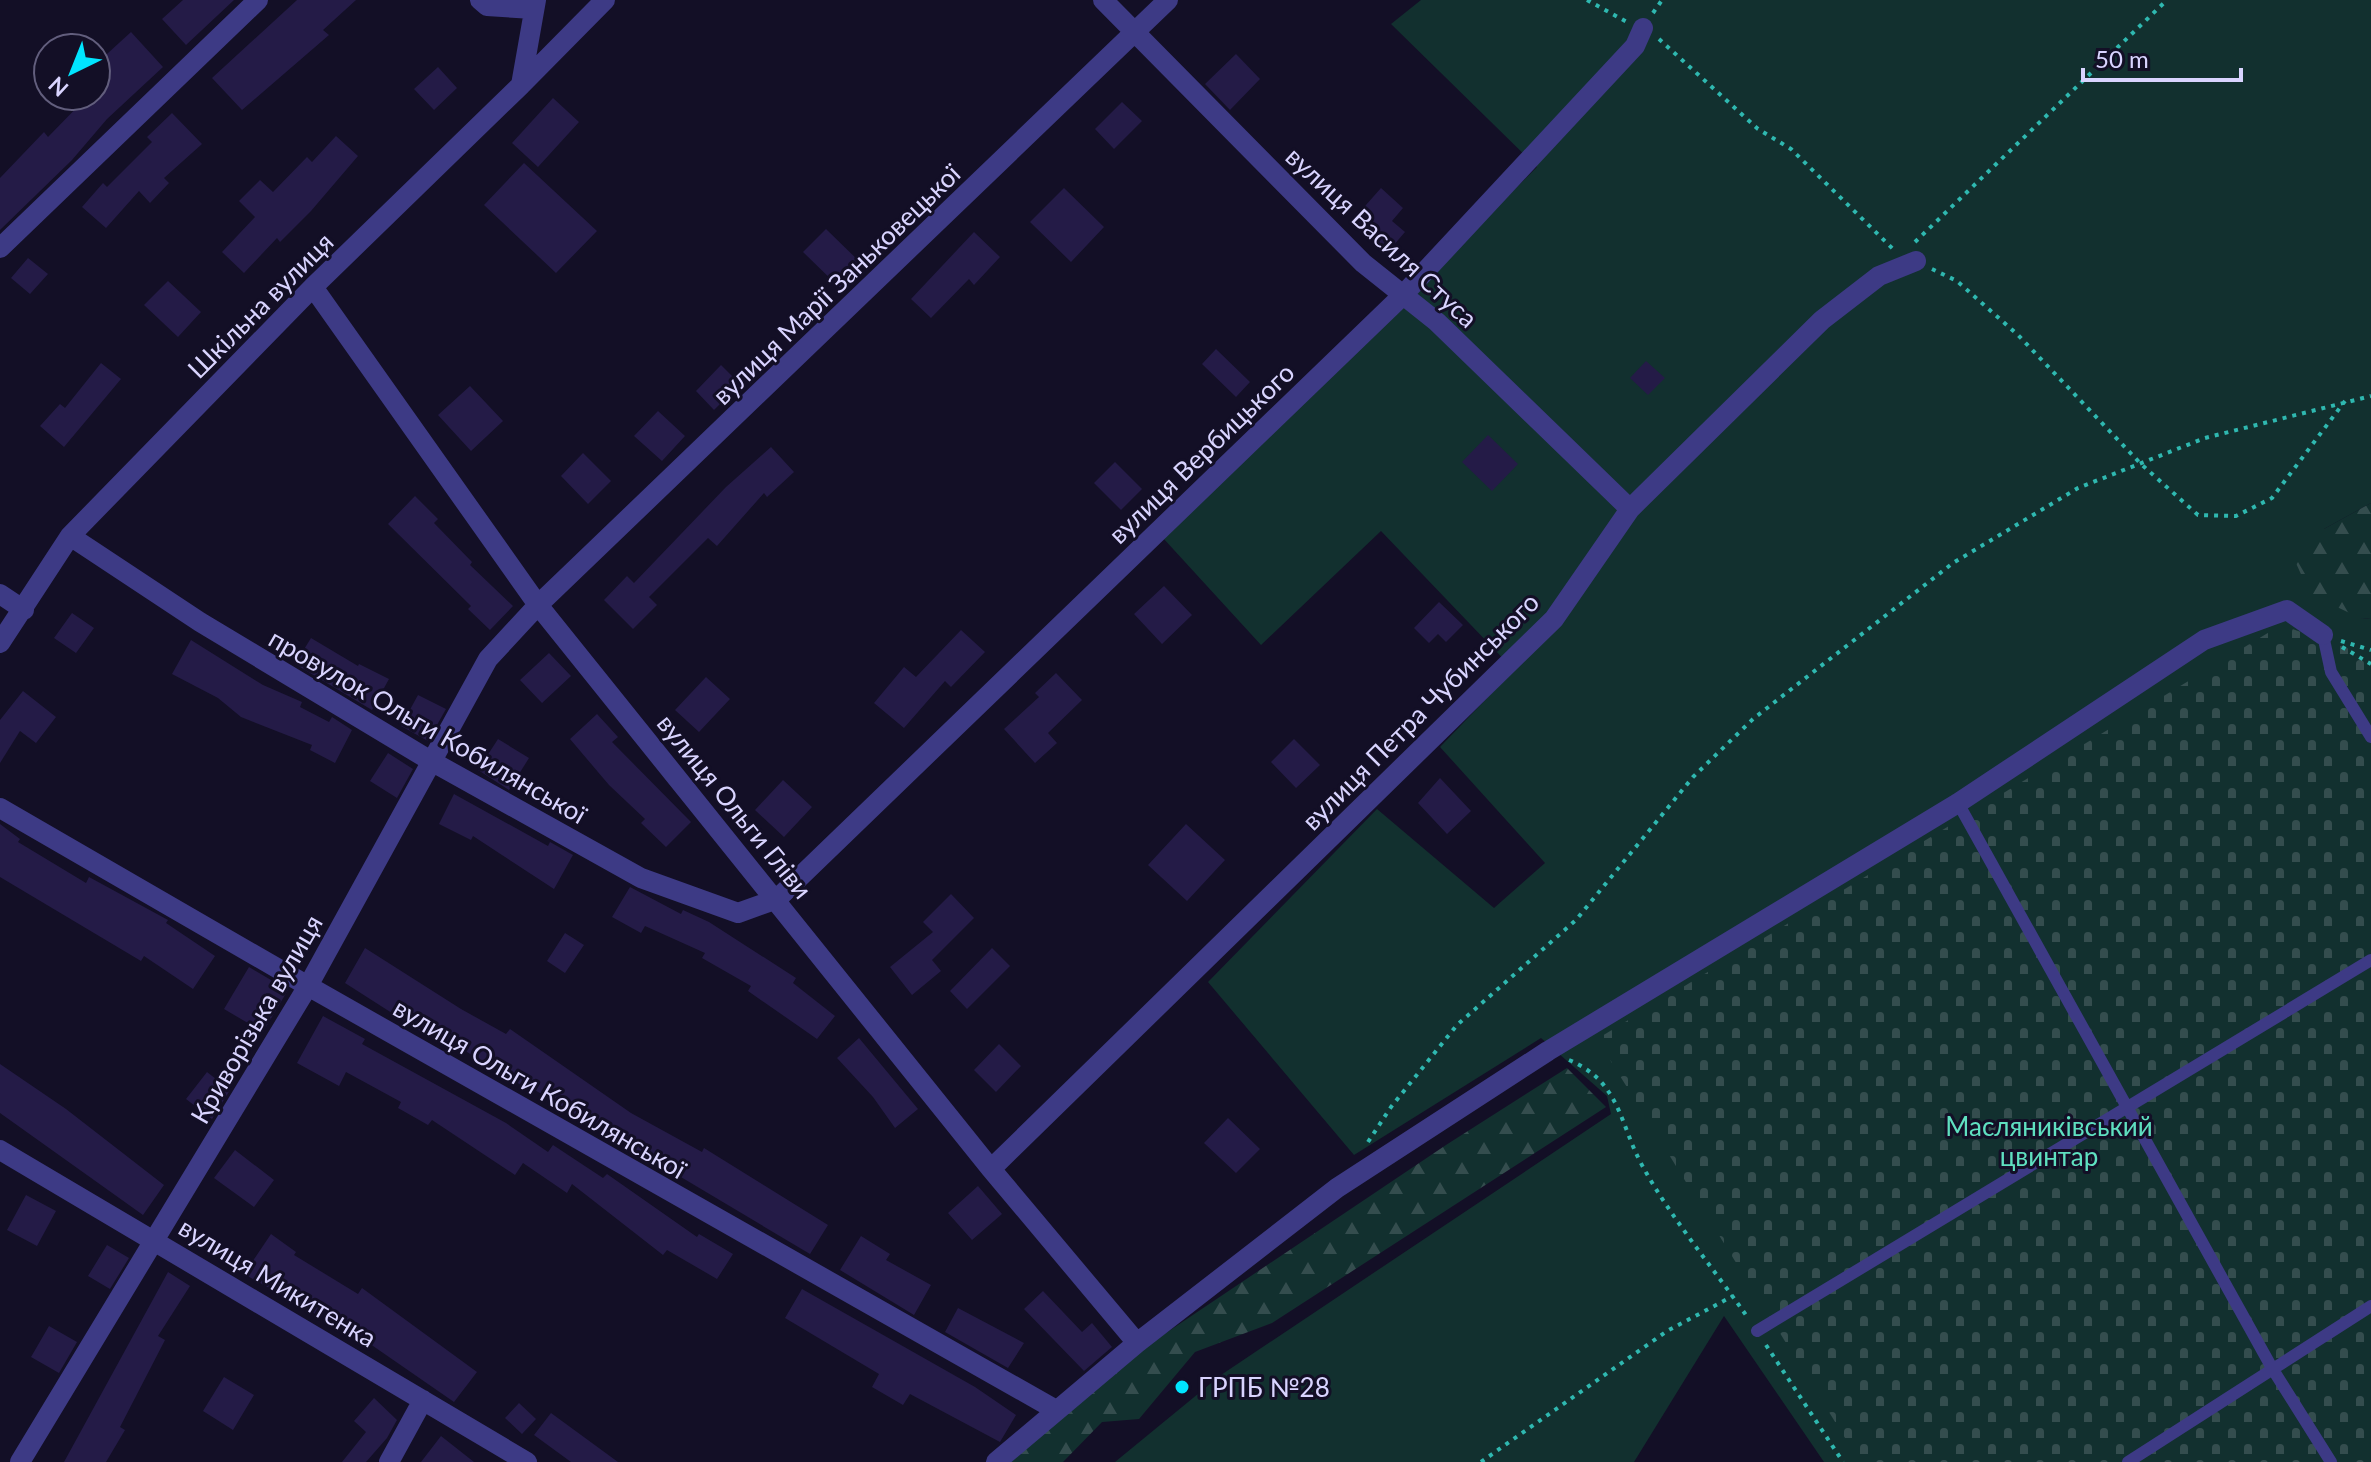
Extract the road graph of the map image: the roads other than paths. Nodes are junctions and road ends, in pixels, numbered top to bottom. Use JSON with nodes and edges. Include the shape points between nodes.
{"nodes":[{"id":1,"x":258,"y":0,"type":"edge"},
{"id":2,"x":480,"y":0,"type":"edge"},
{"id":3,"x":605,"y":0,"type":"edge"},
{"id":4,"x":1103,"y":0,"type":"edge"},
{"id":5,"x":1168,"y":0,"type":"edge"},
{"id":6,"x":534,"y":4,"type":"edge"},
{"id":7,"x":1643,"y":28,"type":"road end"},
{"id":8,"x":1134,"y":35,"type":"junction"},
{"id":9,"x":521,"y":85,"type":"junction"},
{"id":10,"x":0,"y":248,"type":"edge"},
{"id":11,"x":1908,"y":258,"type":"road end"},
{"id":12,"x":313,"y":287,"type":"junction"},
{"id":13,"x":1402,"y":296,"type":"junction"},
{"id":14,"x":1630,"y":509,"type":"junction"},
{"id":15,"x":70,"y":536,"type":"junction"},
{"id":16,"x":0,"y":594,"type":"edge"},
{"id":17,"x":538,"y":605,"type":"junction"},
{"id":18,"x":24,"y":610,"type":"junction"},
{"id":19,"x":2323,"y":635,"type":"joint"},
{"id":20,"x":0,"y":643,"type":"edge"},
{"id":21,"x":2371,"y":737,"type":"edge"},
{"id":22,"x":431,"y":761,"type":"junction"},
{"id":23,"x":1958,"y":803,"type":"junction"},
{"id":24,"x":0,"y":808,"type":"edge"},
{"id":25,"x":777,"y":899,"type":"junction"},
{"id":26,"x":2371,"y":960,"type":"edge"},
{"id":27,"x":308,"y":986,"type":"junction"},
{"id":28,"x":2126,"y":1111,"type":"junction"},
{"id":29,"x":0,"y":1150,"type":"edge"},
{"id":30,"x":991,"y":1169,"type":"junction"},
{"id":31,"x":155,"y":1239,"type":"junction"},
{"id":32,"x":2371,"y":1306,"type":"edge"},
{"id":33,"x":1757,"y":1331,"type":"road end"},
{"id":34,"x":1137,"y":1343,"type":"junction"},
{"id":35,"x":2272,"y":1368,"type":"junction"},
{"id":36,"x":423,"y":1400,"type":"junction"},
{"id":37,"x":1056,"y":1410,"type":"junction"},
{"id":38,"x":20,"y":1462,"type":"edge"},
{"id":39,"x":389,"y":1462,"type":"edge"},
{"id":40,"x":527,"y":1462,"type":"edge"},
{"id":41,"x":996,"y":1462,"type":"edge"},
{"id":42,"x":2128,"y":1462,"type":"edge"},
{"id":43,"x":2331,"y":1462,"type":"edge"}],
"edges":[{"from":1,"to":10,"type":"street"},
{"from":2,"to":6,"type":"street","via":[[487,6]]},
{"from":3,"to":9,"type":"street","name":"Шкільна вулиця"},
{"from":4,"to":8,"type":"street","name":"вулиця Василя Стуса"},
{"from":5,"to":8,"type":"street","name":"вулиця Марії Заньковецької"},
{"from":6,"to":9,"type":"street"},
{"from":7,"to":13,"type":"street","name":"вулиця Вербицького","via":[[1635,46]]},
{"from":8,"to":13,"type":"street","name":"вулиця Василя Стуса"},
{"from":8,"to":17,"type":"street","name":"вулиця Марії Заньковецької"},
{"from":9,"to":12,"type":"street","name":"Шкільна вулиця"},
{"from":11,"to":14,"type":"street","name":"вулиця Петра Чубинського","via":[[1822,320]]},
{"from":12,"to":15,"type":"street","name":"Шкільна вулиця"},
{"from":12,"to":17,"type":"street","name":"вулиця Ольги Гліви"},
{"from":13,"to":14,"type":"street","name":"вулиця Василя Стуса","via":[[1437,322]]},
{"from":13,"to":25,"type":"street","name":"вулиця Вербицького"},
{"from":14,"to":30,"type":"street","name":"вулиця Петра Чубинського","via":[[1554,619]]},
{"from":15,"to":18,"type":"street","name":"Шкільна вулиця"},
{"from":15,"to":22,"type":"street","name":"провулок Ольги Кобилянської","via":[[200,622]]},
{"from":16,"to":18,"type":"street"},
{"from":17,"to":22,"type":"street","name":"Криворізька вулиця","via":[[488,659]]},
{"from":17,"to":25,"type":"street","name":"вулиця Ольги Гліви"},
{"from":18,"to":20,"type":"street","name":"Шкільна вулиця"},
{"from":19,"to":21,"type":"lane","via":[[2331,672]]},
{"from":19,"to":23,"type":"street","via":[[2287,610],[2204,640]]},
{"from":22,"to":25,"type":"street","name":"провулок Ольги Кобилянської","via":[[641,878],[738,913]]},
{"from":22,"to":27,"type":"street","name":"Криворізька вулиця"},
{"from":23,"to":28,"type":"lane"},
{"from":23,"to":34,"type":"street","via":[[1548,1051],[1337,1188]]},
{"from":24,"to":27,"type":"street","name":"вулиця Ольги Кобилянської"},
{"from":25,"to":30,"type":"street","name":"вулиця Ольги Гліви"},
{"from":26,"to":28,"type":"lane"},
{"from":27,"to":31,"type":"street","name":"Криворізька вулиця"},
{"from":27,"to":37,"type":"street","name":"вулиця Ольги Кобилянської"},
{"from":28,"to":33,"type":"lane"},
{"from":28,"to":35,"type":"lane"},
{"from":29,"to":31,"type":"street","name":"вулиця Микитенка"},
{"from":30,"to":34,"type":"street","name":"вулиця Ольги Гліви"},
{"from":31,"to":36,"type":"street","name":"вулиця Микитенка"},
{"from":31,"to":38,"type":"street","name":"Криворізька вулиця"},
{"from":32,"to":35,"type":"lane"},
{"from":34,"to":37,"type":"street"},
{"from":35,"to":42,"type":"lane"},
{"from":35,"to":43,"type":"lane"},
{"from":36,"to":39,"type":"street"},
{"from":36,"to":40,"type":"street","name":"вулиця Микитенка"},
{"from":37,"to":41,"type":"street"}]}
